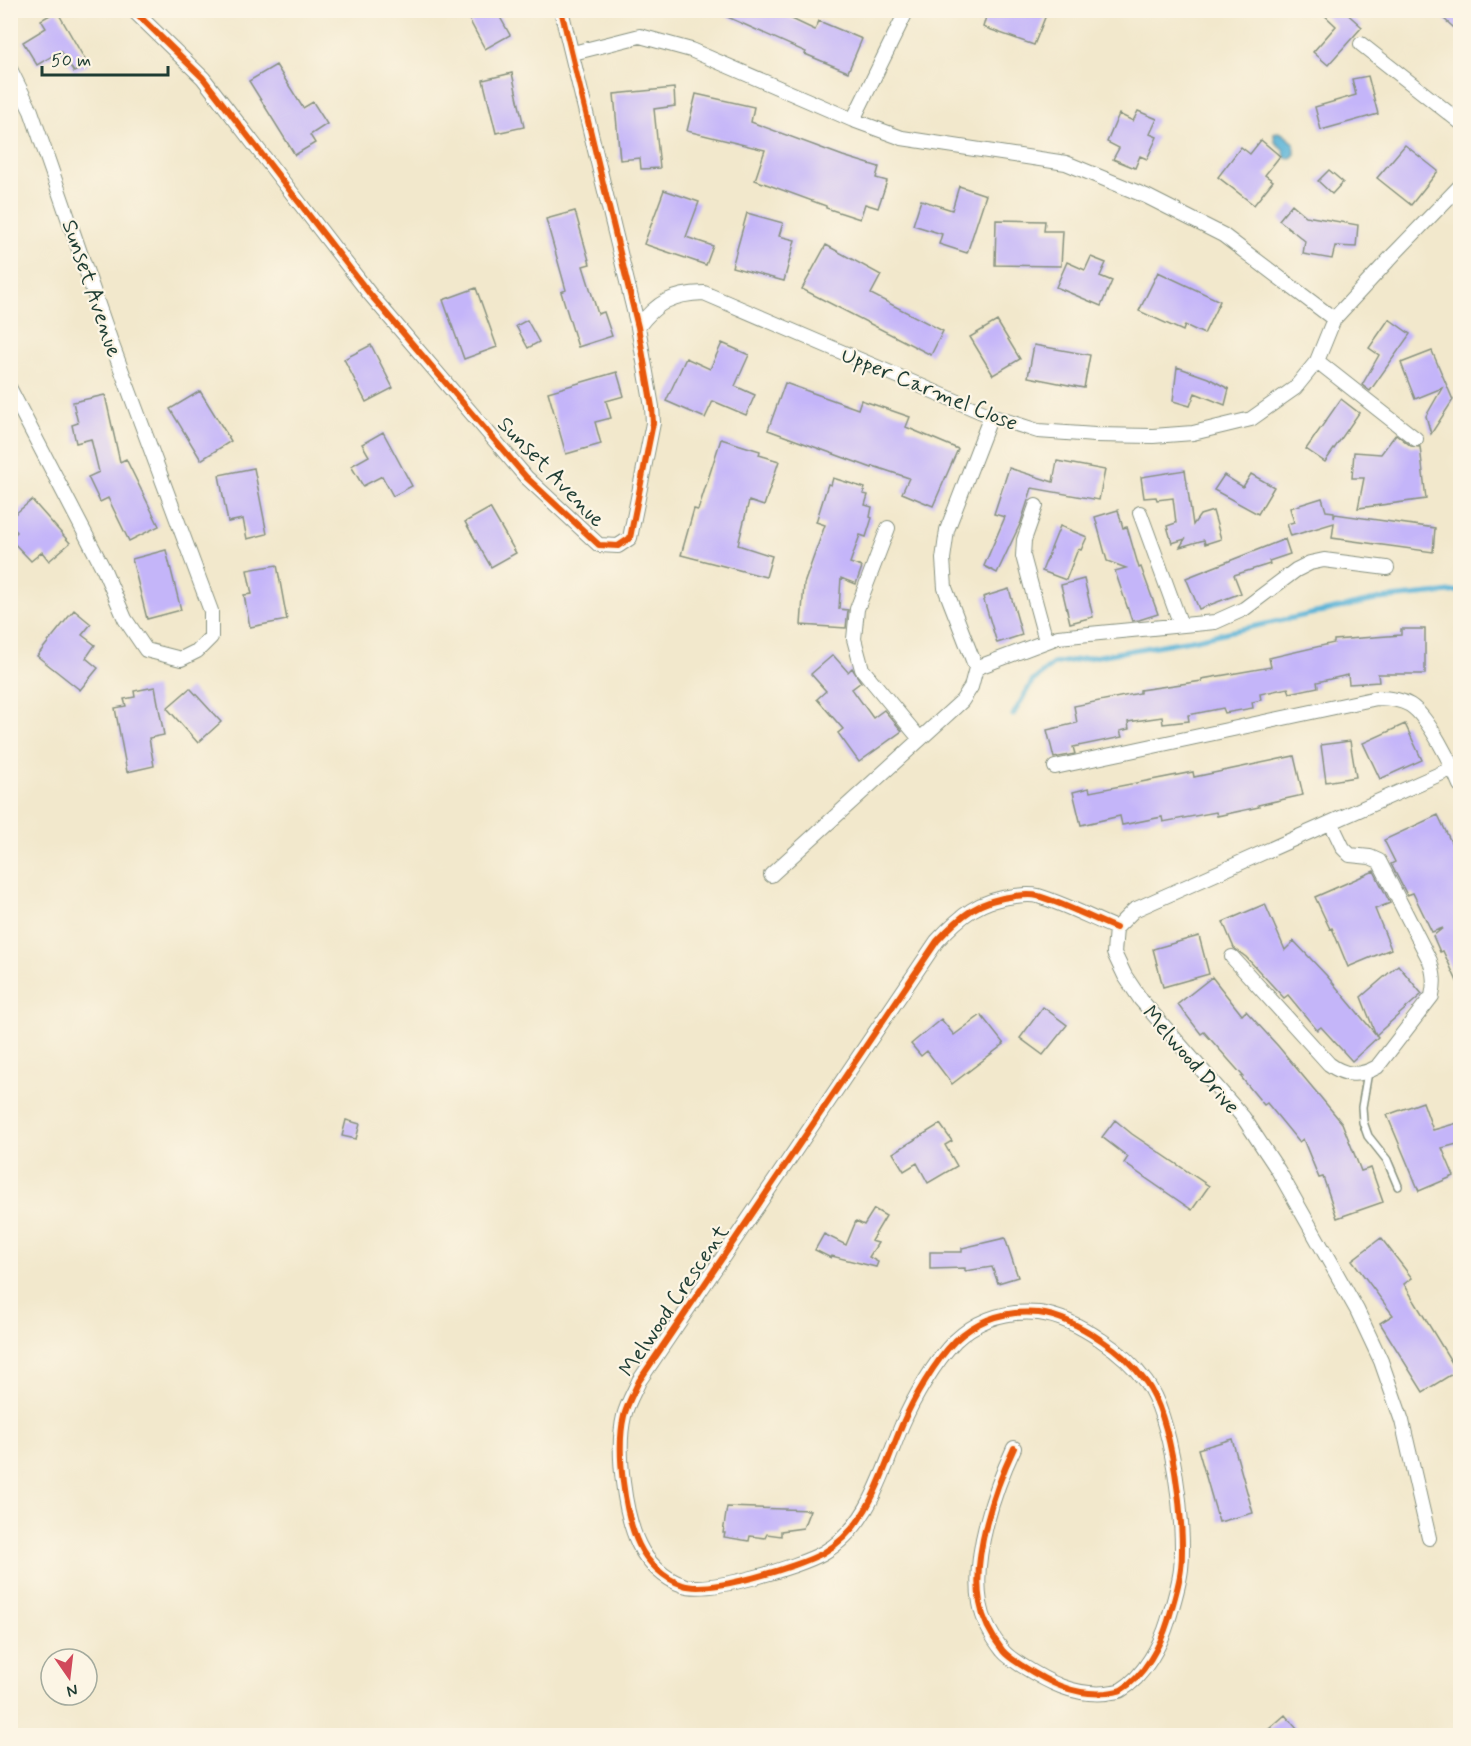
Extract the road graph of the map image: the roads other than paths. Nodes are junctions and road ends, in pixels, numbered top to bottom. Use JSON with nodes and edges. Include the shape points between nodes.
{"nodes":[{"id":1,"x":133,"y":10,"type":"edge"},
{"id":2,"x":561,"y":10,"type":"edge"},
{"id":3,"x":907,"y":10,"type":"edge"},
{"id":4,"x":1361,"y":44,"type":"dead end"},
{"id":5,"x":573,"y":53,"type":"junction"},
{"id":6,"x":10,"y":69,"type":"edge"},
{"id":7,"x":853,"y":120,"type":"junction"},
{"id":8,"x":1461,"y":122,"type":"edge"},
{"id":9,"x":1461,"y":186,"type":"edge"},
{"id":10,"x":1334,"y":319,"type":"junction"},
{"id":11,"x":638,"y":327,"type":"junction"},
{"id":12,"x":1317,"y":361,"type":"junction"},
{"id":13,"x":10,"y":389,"type":"edge"},
{"id":14,"x":991,"y":416,"type":"junction"},
{"id":15,"x":1416,"y":439,"type":"dead end"},
{"id":16,"x":1036,"y":506,"type":"dead end"},
{"id":17,"x":1140,"y":513,"type":"dead end"},
{"id":18,"x":888,"y":528,"type":"dead end"},
{"id":19,"x":1387,"y":568,"type":"dead end"},
{"id":20,"x":1181,"y":625,"type":"junction"},
{"id":21,"x":1046,"y":641,"type":"junction"},
{"id":22,"x":976,"y":668,"type":"junction"},
{"id":23,"x":920,"y":739,"type":"junction"},
{"id":24,"x":1457,"y":766,"type":"edge"},
{"id":25,"x":1055,"y":767,"type":"dead end"},
{"id":26,"x":1461,"y":785,"type":"edge"},
{"id":27,"x":1331,"y":823,"type":"junction"},
{"id":28,"x":771,"y":874,"type":"dead end"},
{"id":29,"x":1116,"y":928,"type":"junction"},
{"id":30,"x":1232,"y":957,"type":"dead end"},
{"id":31,"x":1368,"y":1072,"type":"junction"},
{"id":32,"x":1398,"y":1186,"type":"dead end"},
{"id":33,"x":1014,"y":1448,"type":"dead end"},
{"id":34,"x":1429,"y":1538,"type":"dead end"}],
"edges":[{"from":1,"to":11,"type":"street","name":"Sunset Avenue","via":[[203,78],[369,293],[526,477],[599,545],[618,546],[630,538],[653,423]]},
{"from":2,"to":5,"type":"street","name":"Sunset Avenue"},
{"from":3,"to":7,"type":"street"},
{"from":4,"to":8,"type":"street"},
{"from":5,"to":7,"type":"street","via":[[640,36],[691,50]]},
{"from":5,"to":11,"type":"street","name":"Sunset Avenue"},
{"from":6,"to":13,"type":"street","name":"Sunset Avenue","via":[[31,111],[211,611],[211,637],[197,651],[181,659],[146,650],[125,619],[104,570]]},
{"from":7,"to":10,"type":"street","via":[[902,138],[1066,163],[1146,196],[1223,235]]},
{"from":9,"to":10,"type":"street","name":"Upper Carmel Close"},
{"from":10,"to":12,"type":"street","name":"Upper Carmel Close"},
{"from":11,"to":14,"type":"street","name":"Upper Carmel Close","via":[[651,309],[672,297],[704,293]]},
{"from":12,"to":14,"type":"street","name":"Upper Carmel Close","via":[[1295,388],[1251,419],[1193,433],[1153,436],[1038,431]]},
{"from":12,"to":15,"type":"street"},
{"from":14,"to":22,"type":"street","via":[[947,530],[943,559],[945,588]]},
{"from":16,"to":21,"type":"street","via":[[1023,555]]},
{"from":17,"to":20,"type":"street"},
{"from":18,"to":23,"type":"street","via":[[857,609],[855,639],[862,669]]},
{"from":19,"to":20,"type":"street","via":[[1324,560],[1310,563],[1230,616],[1215,622]]},
{"from":20,"to":21,"type":"street"},
{"from":21,"to":22,"type":"street"},
{"from":22,"to":23,"type":"street","via":[[962,701]]},
{"from":23,"to":28,"type":"street"},
{"from":24,"to":25,"type":"street","via":[[1410,705],[1377,698]]},
{"from":24,"to":26,"type":"street"},
{"from":24,"to":27,"type":"street"},
{"from":27,"to":29,"type":"street","via":[[1134,910]]},
{"from":27,"to":31,"type":"street","via":[[1350,855],[1379,861],[1434,972],[1432,996],[1384,1059]]},
{"from":29,"to":33,"type":"street","name":"Melwood Crescent","via":[[1036,896],[1002,897],[973,908],[956,920],[937,941],[639,1381],[624,1415],[620,1452],[623,1486],[638,1544],[670,1580],[688,1588],[726,1584],[777,1571],[821,1554],[847,1536],[866,1511],[903,1421],[941,1355],[961,1335],[988,1318],[1022,1311],[1053,1315],[1086,1329],[1117,1351],[1148,1384],[1166,1425],[1179,1497],[1182,1565],[1170,1616],[1164,1635],[1143,1668],[1119,1691],[1095,1694],[1046,1681],[1005,1654],[986,1626],[980,1605],[980,1558],[992,1501]]},
{"from":29,"to":34,"type":"street","name":"Melwood Drive","via":[[1114,953],[1125,976],[1141,1000],[1243,1117],[1278,1170],[1357,1310],[1381,1361],[1402,1421]]},
{"from":30,"to":31,"type":"street","via":[[1329,1064],[1347,1074]]},
{"from":31,"to":32,"type":"lane","via":[[1363,1122]]}]}
